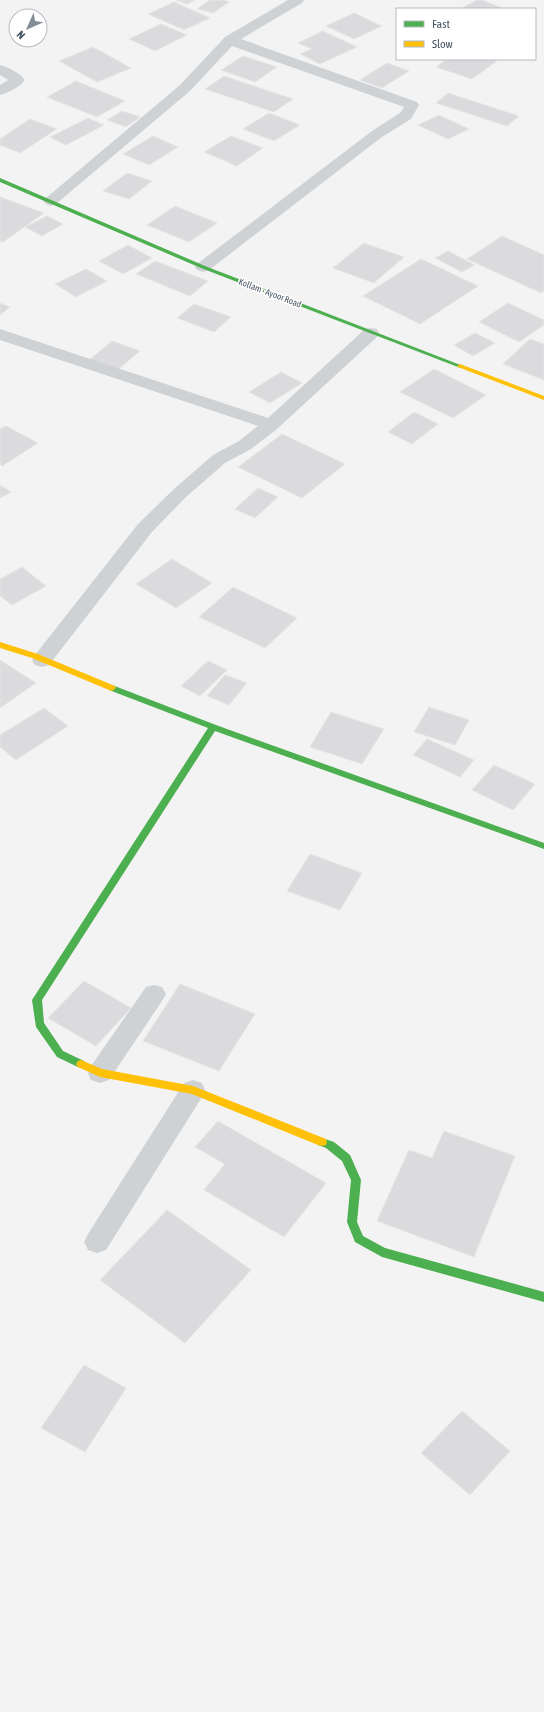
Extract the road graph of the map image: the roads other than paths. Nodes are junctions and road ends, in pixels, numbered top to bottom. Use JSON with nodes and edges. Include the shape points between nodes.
{"nodes":[{"id":1,"x":297,"y":0,"type":"edge"},
{"id":2,"x":230,"y":40,"type":"junction"},
{"id":3,"x":0,"y":69,"type":"edge"},
{"id":4,"x":0,"y":91,"type":"edge"},
{"id":5,"x":0,"y":180,"type":"edge"},
{"id":6,"x":51,"y":201,"type":"junction"},
{"id":7,"x":203,"y":267,"type":"junction"},
{"id":8,"x":372,"y":333,"type":"junction"},
{"id":9,"x":0,"y":334,"type":"edge"},
{"id":10,"x":544,"y":398,"type":"edge"},
{"id":11,"x":271,"y":425,"type":"junction"},
{"id":12,"x":0,"y":645,"type":"edge"},
{"id":13,"x":42,"y":660,"type":"junction"},
{"id":14,"x":213,"y":727,"type":"junction"},
{"id":15,"x":544,"y":846,"type":"edge"},
{"id":16,"x":154,"y":994,"type":"dead end"},
{"id":17,"x":100,"y":1073,"type":"junction"},
{"id":18,"x":193,"y":1090,"type":"junction"},
{"id":19,"x":97,"y":1242,"type":"dead end"},
{"id":20,"x":544,"y":1297,"type":"edge"}],
"edges":[{"from":1,"to":2,"type":"street"},
{"from":2,"to":6,"type":"street","via":[[185,88]]},
{"from":2,"to":7,"type":"street","via":[[412,105],[406,116],[378,134]]},
{"from":3,"to":4,"type":"street","via":[[18,80]]},
{"from":5,"to":6,"type":"street","name":"Kollam - Ayoor Road"},
{"from":6,"to":7,"type":"street","name":"Kollam - Ayoor Road"},
{"from":7,"to":8,"type":"street","name":"Kollam - Ayoor Road"},
{"from":8,"to":10,"type":"street","name":"Kollam - Ayoor Road"},
{"from":8,"to":11,"type":"street"},
{"from":9,"to":11,"type":"street"},
{"from":11,"to":13,"type":"street","via":[[245,445],[219,459],[180,493],[146,528]]},
{"from":12,"to":13,"type":"street"},
{"from":13,"to":14,"type":"street"},
{"from":14,"to":15,"type":"street"},
{"from":14,"to":17,"type":"street","via":[[37,1000],[39,1024],[60,1054]]},
{"from":16,"to":17,"type":"street"},
{"from":17,"to":18,"type":"street"},
{"from":18,"to":19,"type":"street"},
{"from":18,"to":20,"type":"street","via":[[330,1144],[346,1158],[356,1180],[352,1222],[359,1239],[382,1252]]}]}
